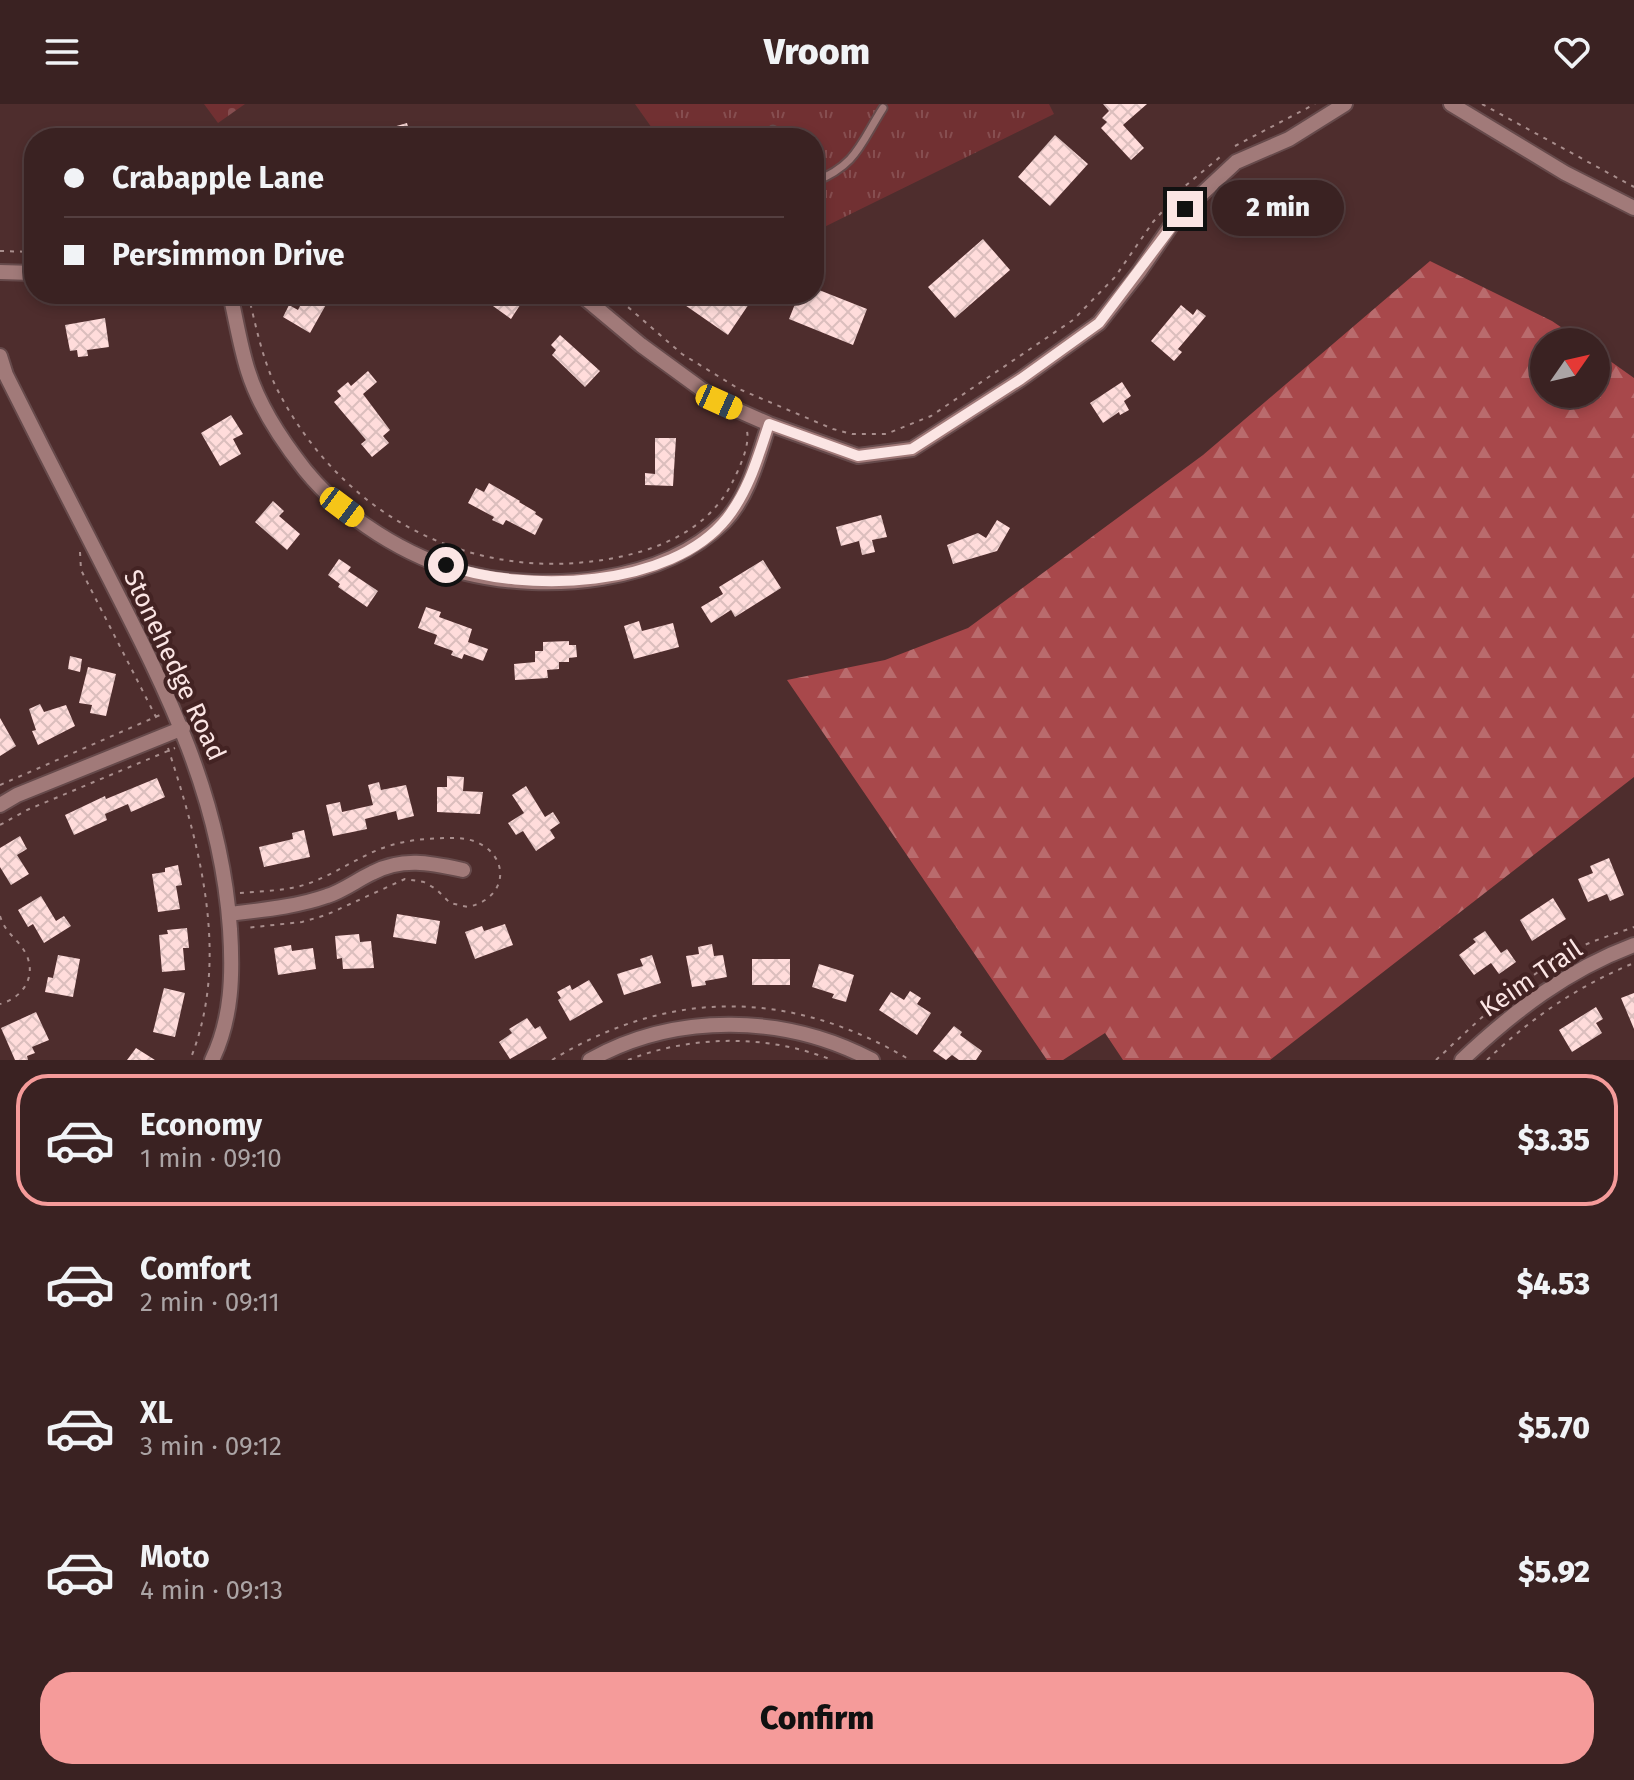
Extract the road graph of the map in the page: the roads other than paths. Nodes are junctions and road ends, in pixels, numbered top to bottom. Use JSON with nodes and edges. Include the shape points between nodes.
{"nodes":[{"id":1,"x":1345,"y":104,"type":"edge"},
{"id":2,"x":1451,"y":104,"type":"edge"},
{"id":3,"x":883,"y":108,"type":"dead end"},
{"id":4,"x":824,"y":178,"type":"edge"},
{"id":5,"x":1634,"y":208,"type":"edge"},
{"id":6,"x":0,"y":272,"type":"edge"},
{"id":7,"x":24,"y":273,"type":"edge"},
{"id":8,"x":232,"y":304,"type":"edge"},
{"id":9,"x":592,"y":304,"type":"edge"},
{"id":10,"x":0,"y":356,"type":"edge"},
{"id":11,"x":769,"y":424,"type":"junction"},
{"id":12,"x":183,"y":728,"type":"junction"},
{"id":13,"x":0,"y":805,"type":"edge"},
{"id":14,"x":463,"y":870,"type":"dead end"},
{"id":15,"x":229,"y":914,"type":"junction"},
{"id":16,"x":1634,"y":945,"type":"edge"},
{"id":17,"x":212,"y":1060,"type":"edge"},
{"id":18,"x":590,"y":1060,"type":"edge"},
{"id":19,"x":872,"y":1060,"type":"edge"},
{"id":20,"x":1462,"y":1060,"type":"edge"}],
"edges":[{"from":1,"to":11,"type":"street","via":[[1289,139],[1236,162],[1177,217],[1099,323],[912,449],[858,456]]},
{"from":2,"to":5,"type":"street"},
{"from":3,"to":4,"type":"lane","via":[[853,159]]},
{"from":6,"to":7,"type":"street"},
{"from":8,"to":11,"type":"street","via":[[248,371],[306,472],[376,532],[467,573],[518,580],[595,579],[665,561],[698,545],[726,520],[748,485]]},
{"from":9,"to":11,"type":"street","via":[[719,402]]},
{"from":10,"to":12,"type":"street","name":"Stonehedge Road"},
{"from":12,"to":13,"type":"street","via":[[167,743]]},
{"from":12,"to":15,"type":"street","name":"Stonehedge Road","via":[[215,827]]},
{"from":14,"to":15,"type":"street","via":[[402,862],[329,895]]},
{"from":15,"to":17,"type":"street","name":"Stonehedge Road","via":[[233,968],[227,1014]]},
{"from":16,"to":20,"type":"street","name":"Keim Trail","via":[[1536,997]]},
{"from":18,"to":19,"type":"street","via":[[654,1033],[753,1025],[801,1033]]}]}
